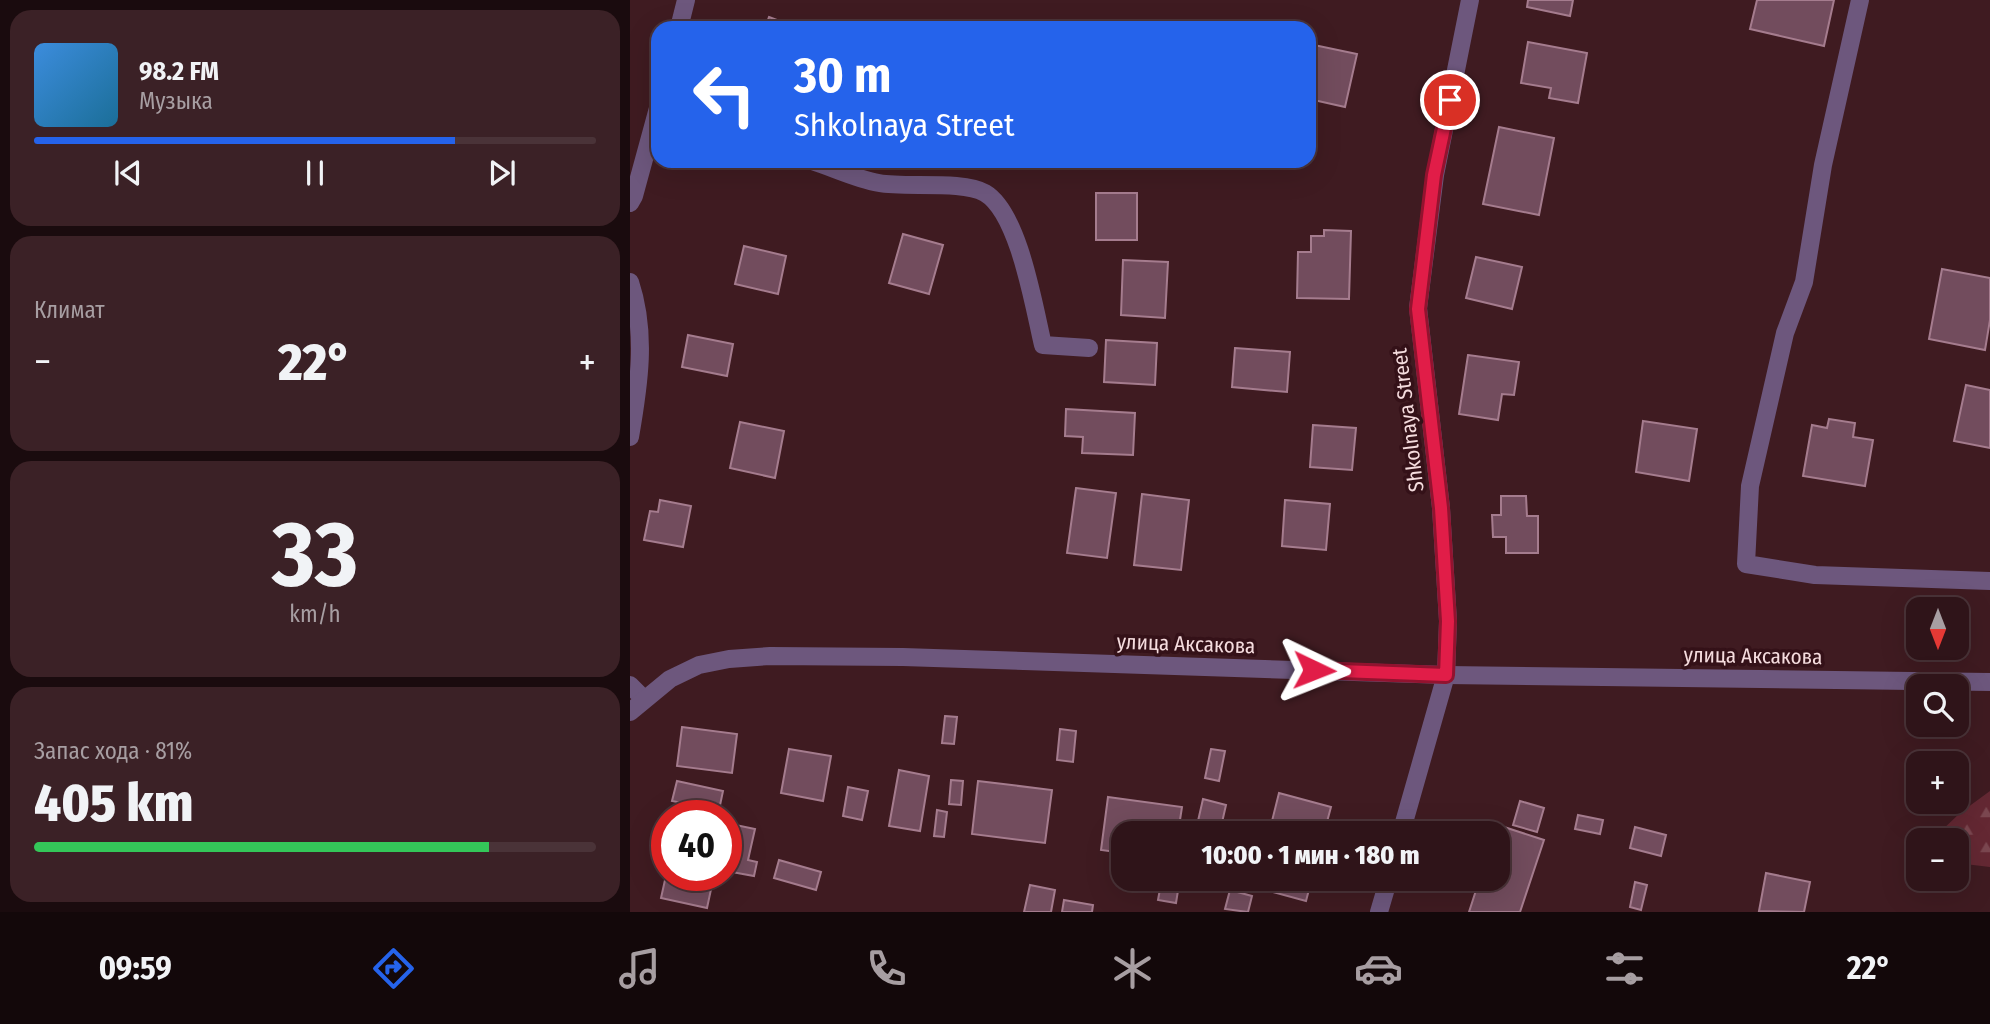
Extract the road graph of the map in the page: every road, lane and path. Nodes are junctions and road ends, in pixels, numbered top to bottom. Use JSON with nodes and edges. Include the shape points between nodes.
{"nodes":[{"id":1,"x":687,"y":0,"type":"edge"},
{"id":2,"x":1470,"y":0,"type":"edge"},
{"id":3,"x":1860,"y":0,"type":"edge"},
{"id":4,"x":681,"y":21,"type":"edge"},
{"id":5,"x":651,"y":137,"type":"edge"},
{"id":6,"x":833,"y":168,"type":"edge"},
{"id":7,"x":630,"y":203,"type":"edge"},
{"id":8,"x":630,"y":282,"type":"edge"},
{"id":9,"x":1089,"y":348,"type":"dead end"},
{"id":10,"x":630,"y":437,"type":"edge"},
{"id":11,"x":1990,"y":581,"type":"edge"},
{"id":12,"x":1446,"y":675,"type":"junction"},
{"id":13,"x":1990,"y":682,"type":"edge"},
{"id":14,"x":630,"y":685,"type":"edge"},
{"id":15,"x":643,"y":699,"type":"junction"},
{"id":16,"x":630,"y":712,"type":"edge"},
{"id":17,"x":1404,"y":821,"type":"edge"},
{"id":18,"x":1385,"y":891,"type":"edge"},
{"id":19,"x":1379,"y":912,"type":"edge"}],
"edges":[{"from":1,"to":4,"type":"street"},
{"from":2,"to":12,"type":"street","name":"Shkolnaya Street","via":[[1434,175],[1418,309],[1441,508],[1448,621]]},
{"from":3,"to":11,"type":"street","via":[[1823,165],[1804,282],[1785,332],[1750,486],[1746,564],[1815,575]]},
{"from":5,"to":7,"type":"street"},
{"from":6,"to":9,"type":"street","via":[[878,183],[983,191],[1008,219],[1043,345]]},
{"from":8,"to":10,"type":"street","via":[[638,305],[641,346]]},
{"from":12,"to":13,"type":"street","name":"улица Аксакова"},
{"from":12,"to":15,"type":"street","name":"улица Аксакова","via":[[770,656],[699,665]]},
{"from":12,"to":17,"type":"street","name":"Shkolnaya Street"},
{"from":14,"to":15,"type":"street"},
{"from":15,"to":16,"type":"street","name":"улица Аксакова"},
{"from":18,"to":19,"type":"street"}]}
